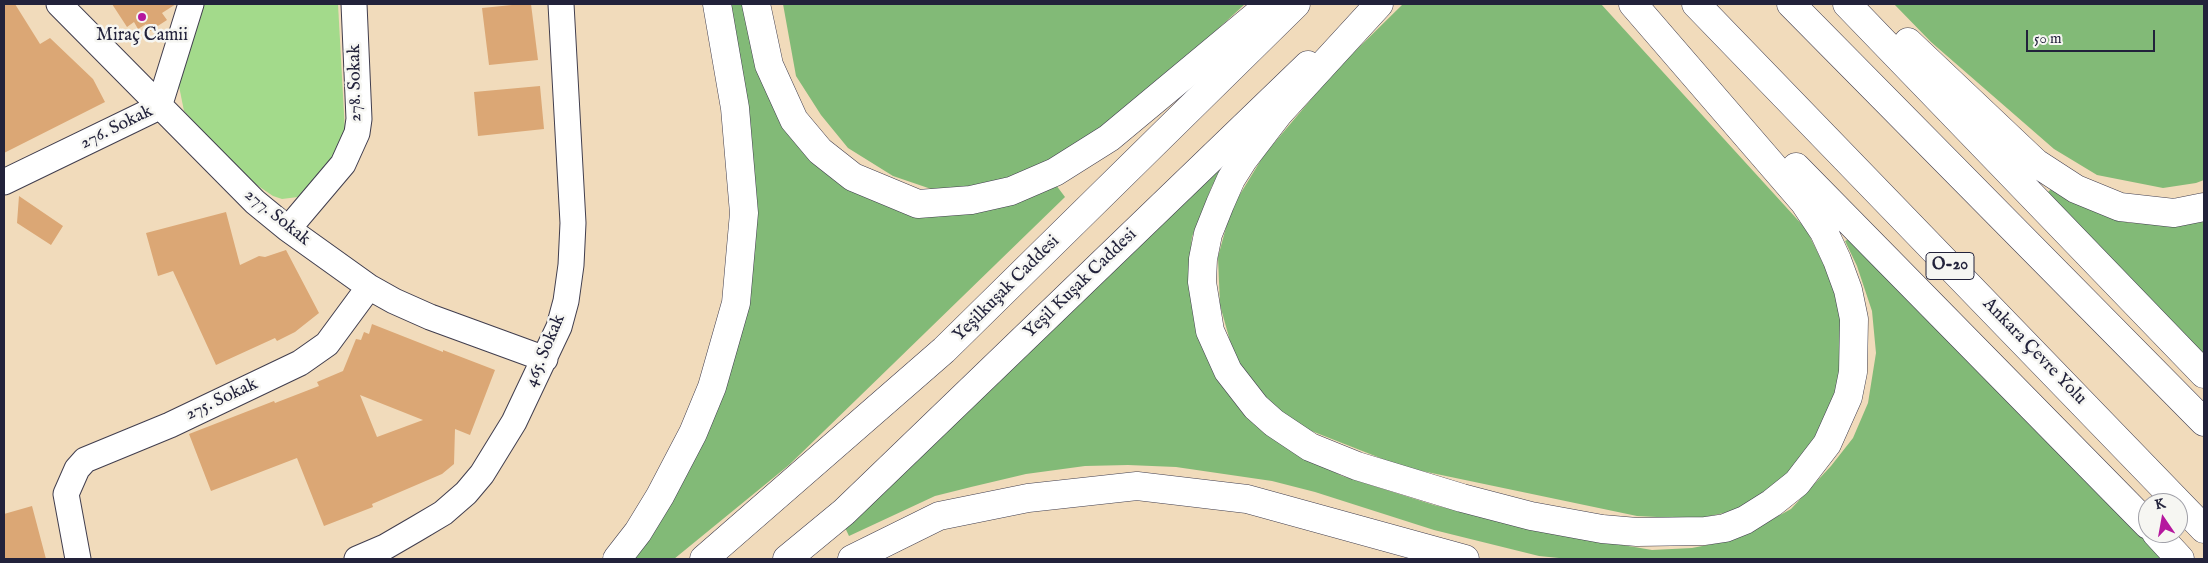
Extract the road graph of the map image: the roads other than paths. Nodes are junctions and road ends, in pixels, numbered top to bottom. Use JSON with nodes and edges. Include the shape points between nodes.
{"nodes":[{"id":1,"x":59,"y":4,"type":"edge"},
{"id":2,"x":191,"y":4,"type":"edge"},
{"id":3,"x":354,"y":4,"type":"edge"},
{"id":4,"x":561,"y":4,"type":"edge"},
{"id":5,"x":717,"y":4,"type":"edge"},
{"id":6,"x":756,"y":4,"type":"edge"},
{"id":7,"x":1270,"y":4,"type":"edge"},
{"id":8,"x":1296,"y":4,"type":"edge"},
{"id":9,"x":1371,"y":4,"type":"edge"},
{"id":10,"x":1379,"y":4,"type":"edge"},
{"id":11,"x":1634,"y":4,"type":"edge"},
{"id":12,"x":1696,"y":4,"type":"edge"},
{"id":13,"x":1791,"y":4,"type":"edge"},
{"id":14,"x":1847,"y":4,"type":"edge"},
{"id":15,"x":1868,"y":4,"type":"edge"},
{"id":16,"x":159,"y":107,"type":"junction"},
{"id":17,"x":4,"y":182,"type":"edge"},
{"id":18,"x":2204,"y":207,"type":"edge"},
{"id":19,"x":288,"y":229,"type":"junction"},
{"id":20,"x":369,"y":287,"type":"junction"},
{"id":21,"x":545,"y":360,"type":"junction"},
{"id":22,"x":2204,"y":374,"type":"edge"},
{"id":23,"x":2204,"y":422,"type":"edge"},
{"id":24,"x":2138,"y":515,"type":"edge"},
{"id":25,"x":2204,"y":529,"type":"edge"},
{"id":26,"x":2165,"y":543,"type":"edge"},
{"id":27,"x":78,"y":559,"type":"edge"},
{"id":28,"x":357,"y":559,"type":"edge"},
{"id":29,"x":617,"y":559,"type":"edge"},
{"id":30,"x":704,"y":559,"type":"edge"},
{"id":31,"x":787,"y":559,"type":"edge"},
{"id":32,"x":852,"y":559,"type":"edge"},
{"id":33,"x":1465,"y":559,"type":"edge"},
{"id":34,"x":2180,"y":559,"type":"edge"}],
"edges":[{"from":1,"to":16,"type":"street","name":"277. Sokak"},
{"from":2,"to":16,"type":"street","name":"276. Sokak"},
{"from":3,"to":19,"type":"street","name":"278. Sokak","via":[[359,118],[356,133],[343,164]]},
{"from":4,"to":21,"type":"street","name":"465. Sokak","via":[[572,256],[566,301]]},
{"from":5,"to":29,"type":"main road","via":[[735,108],[744,213],[736,303],[712,387],[693,433],[660,496]]},
{"from":6,"to":7,"type":"main road","via":[[769,65],[794,120],[820,151],[853,177],[918,204],[971,200],[1011,191],[1055,172],[1109,138]]},
{"from":8,"to":30,"type":"main road","name":"Yeşilkuşak Caddesi","via":[[944,350]]},
{"from":9,"to":31,"type":"main road","name":"Yeşil Kuşak Caddesi","via":[[844,512]]},
{"from":10,"to":11,"type":"main road","via":[[1279,113],[1243,160],[1220,204],[1206,242],[1202,282],[1210,331],[1228,371],[1256,407],[1274,423],[1310,446],[1357,466],[1531,516],[1602,528],[1637,532],[1725,528],[1762,511],[1797,483],[1827,444],[1848,397],[1854,364],[1854,319],[1837,260],[1824,232],[1804,202]]},
{"from":11,"to":24,"type":"main road"},
{"from":12,"to":25,"type":"main road","name":"Ankara Çevre Yolu","number":"O-20"},
{"from":13,"to":23,"type":"main road"},
{"from":14,"to":22,"type":"main road"},
{"from":15,"to":18,"type":"main road","via":[[2036,163],[2076,189],[2120,207],[2174,213]]},
{"from":16,"to":17,"type":"street","name":"276. Sokak"},
{"from":16,"to":19,"type":"street","name":"277. Sokak","via":[[255,202]]},
{"from":19,"to":20,"type":"street","name":"277. Sokak"},
{"from":20,"to":21,"type":"street","name":"277. Sokak","via":[[430,317]]},
{"from":20,"to":27,"type":"street","name":"275. Sokak","via":[[327,344],[306,359],[187,417],[85,460],[66,494]]},
{"from":21,"to":28,"type":"street","name":"465. Sokak","via":[[514,422],[466,494],[443,513],[385,547]]},
{"from":26,"to":34,"type":"main road"},
{"from":32,"to":33,"type":"main road","via":[[939,516],[1028,498],[1137,486],[1247,499]]}]}
